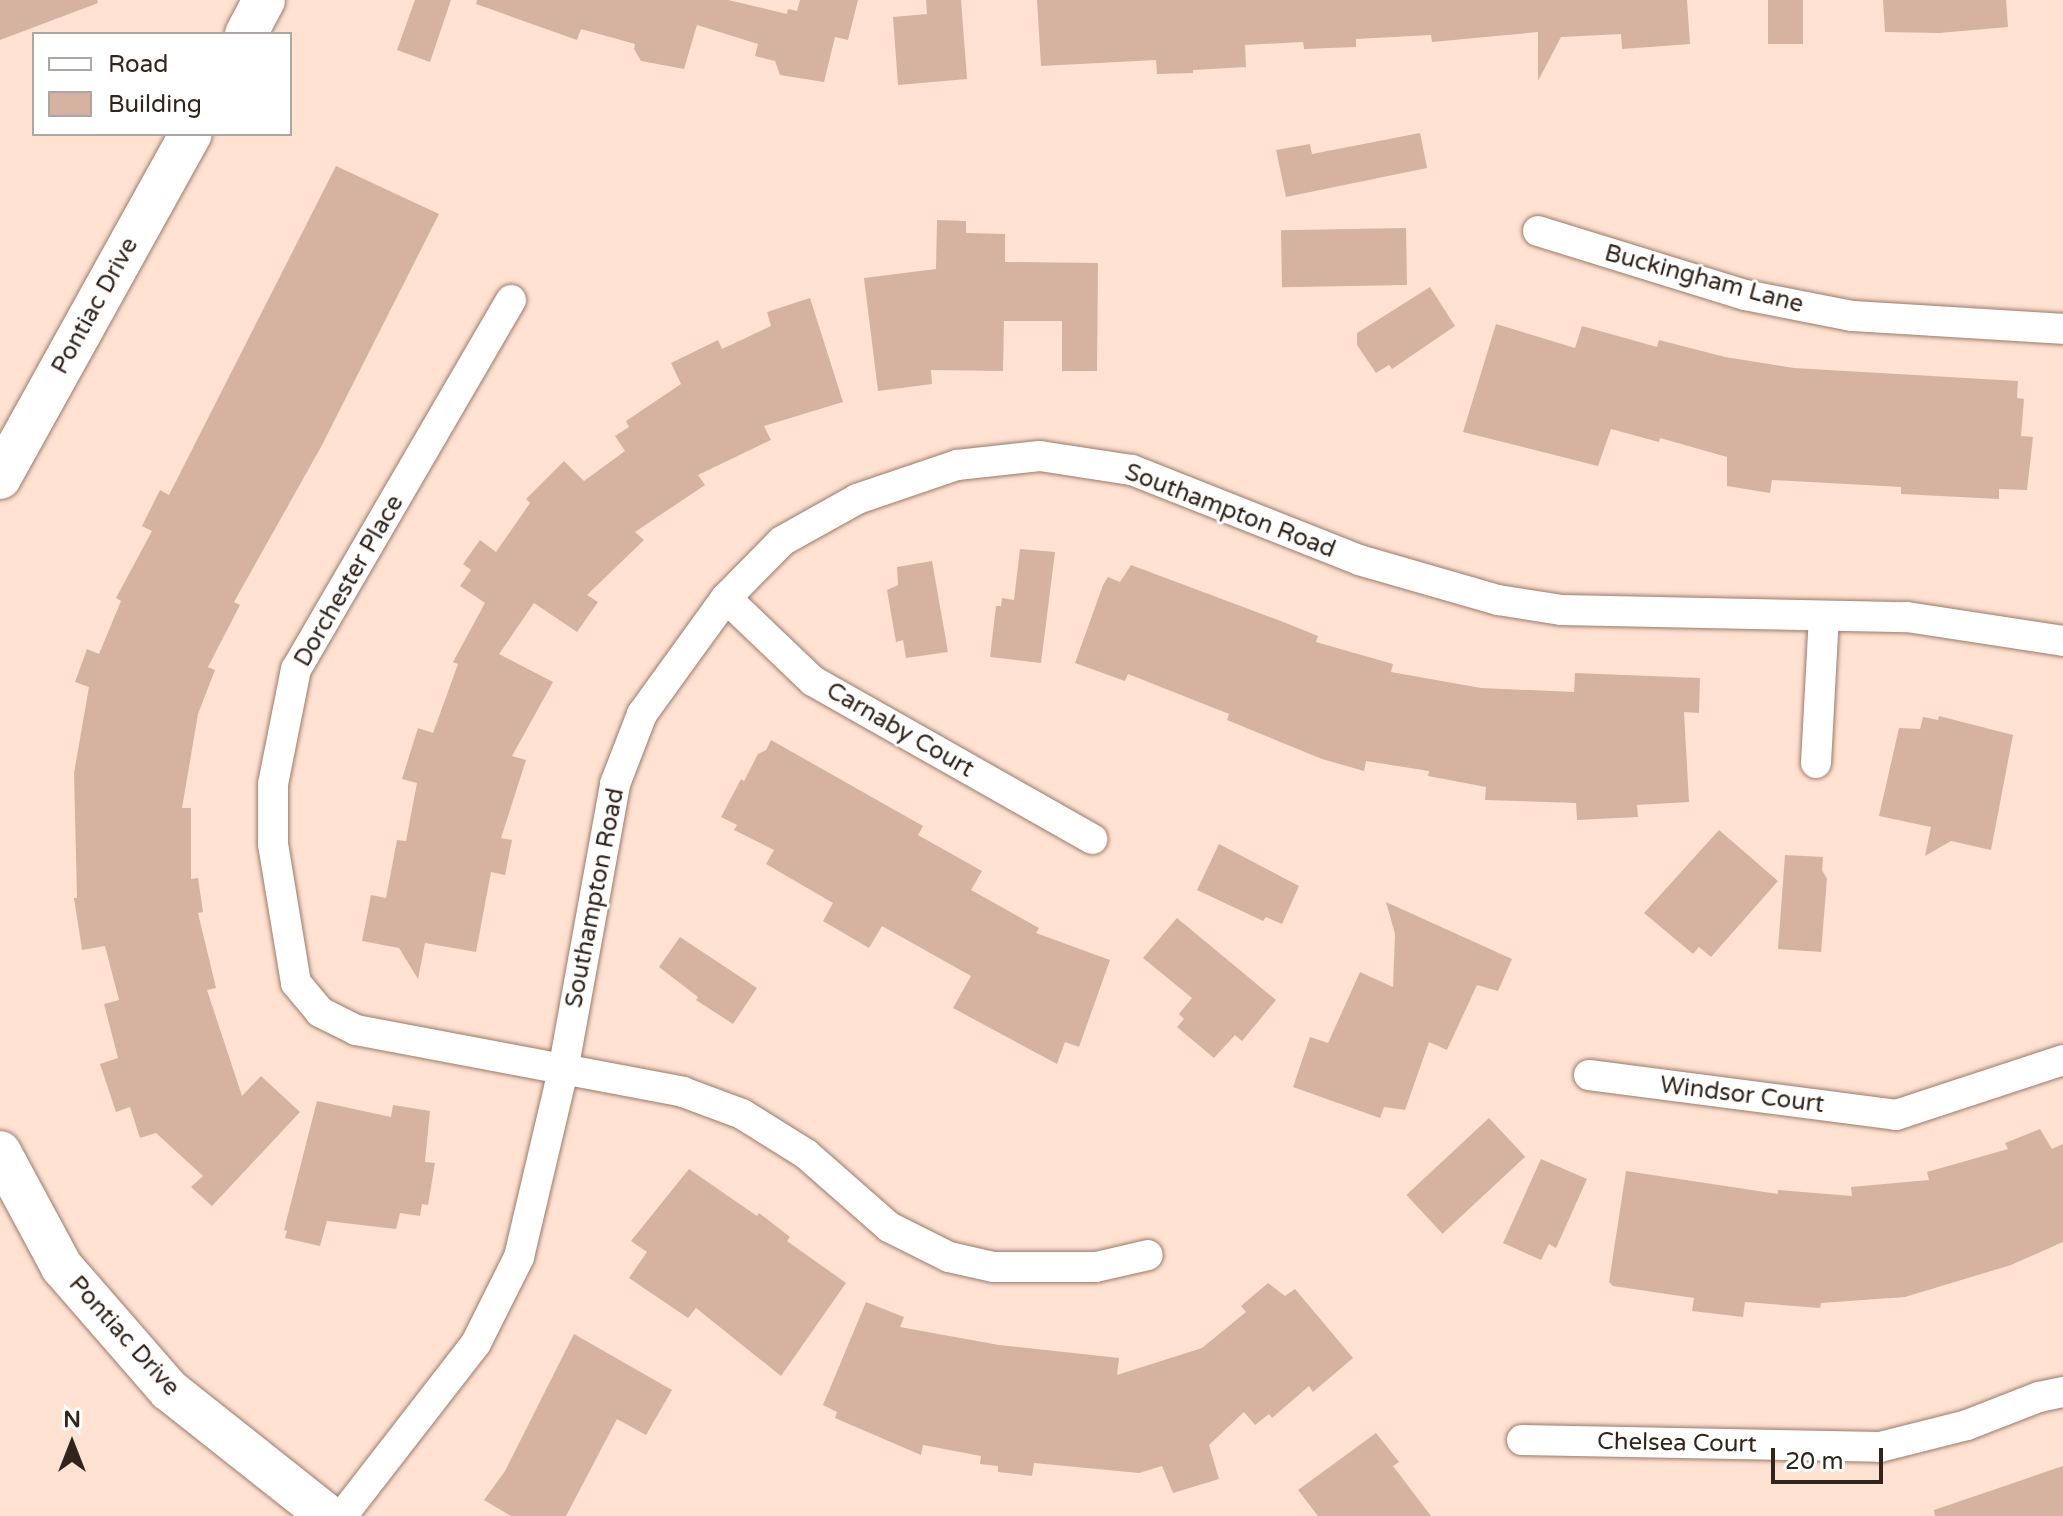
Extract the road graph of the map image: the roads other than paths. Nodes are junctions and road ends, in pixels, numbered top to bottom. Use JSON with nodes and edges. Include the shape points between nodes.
{"nodes":[{"id":1,"x":264,"y":0,"type":"edge"},
{"id":2,"x":247,"y":32,"type":"edge"},
{"id":3,"x":190,"y":136,"type":"edge"},
{"id":4,"x":1538,"y":231,"type":"dead end"},
{"id":5,"x":511,"y":300,"type":"dead end"},
{"id":6,"x":2063,"y":329,"type":"edge"},
{"id":7,"x":0,"y":478,"type":"edge"},
{"id":8,"x":726,"y":598,"type":"junction"},
{"id":9,"x":1824,"y":617,"type":"junction"},
{"id":10,"x":2063,"y":641,"type":"edge"},
{"id":11,"x":1816,"y":763,"type":"dead end"},
{"id":12,"x":1092,"y":839,"type":"dead end"},
{"id":13,"x":2063,"y":1060,"type":"edge"},
{"id":14,"x":563,"y":1071,"type":"junction"},
{"id":15,"x":1589,"y":1075,"type":"dead end"},
{"id":16,"x":0,"y":1152,"type":"edge"},
{"id":17,"x":1148,"y":1255,"type":"dead end"},
{"id":18,"x":2063,"y":1392,"type":"edge"},
{"id":19,"x":1522,"y":1440,"type":"dead end"},
{"id":20,"x":328,"y":1516,"type":"edge"},
{"id":21,"x":342,"y":1516,"type":"edge"}],
"edges":[{"from":1,"to":2,"type":"main road"},
{"from":3,"to":7,"type":"main road","name":"Pontiac Drive"},
{"from":4,"to":6,"type":"street","name":"Buckingham Lane","via":[[1745,295],[1852,316]]},
{"from":5,"to":14,"type":"street","name":"Dorchester Place","via":[[296,669],[273,784],[273,844],[296,983],[320,1012],[356,1030]]},
{"from":8,"to":9,"type":"street","name":"Southampton Road","via":[[782,541],[857,499],[957,465],[1040,456],[1132,470],[1359,560],[1498,600],[1562,610]]},
{"from":8,"to":12,"type":"street","name":"Carnaby Court","via":[[813,681]]},
{"from":8,"to":14,"type":"street","name":"Southampton Road","via":[[642,714],[615,784]]},
{"from":9,"to":10,"type":"street","name":"Southampton Road","via":[[1907,617]]},
{"from":9,"to":11,"type":"street"},
{"from":13,"to":15,"type":"street","name":"Windsor Court","via":[[1896,1115]]},
{"from":14,"to":17,"type":"street","name":"Dorchester Place","via":[[683,1092],[742,1114],[806,1154],[889,1227],[949,1257],[993,1267],[1096,1267]]},
{"from":14,"to":21,"type":"street","name":"Southampton Road","via":[[519,1257],[476,1343]]},
{"from":16,"to":20,"type":"main road","name":"Pontiac Drive","via":[[62,1267],[169,1390]]},
{"from":18,"to":19,"type":"street","name":"Chelsea Court","via":[[1880,1447]]}]}
